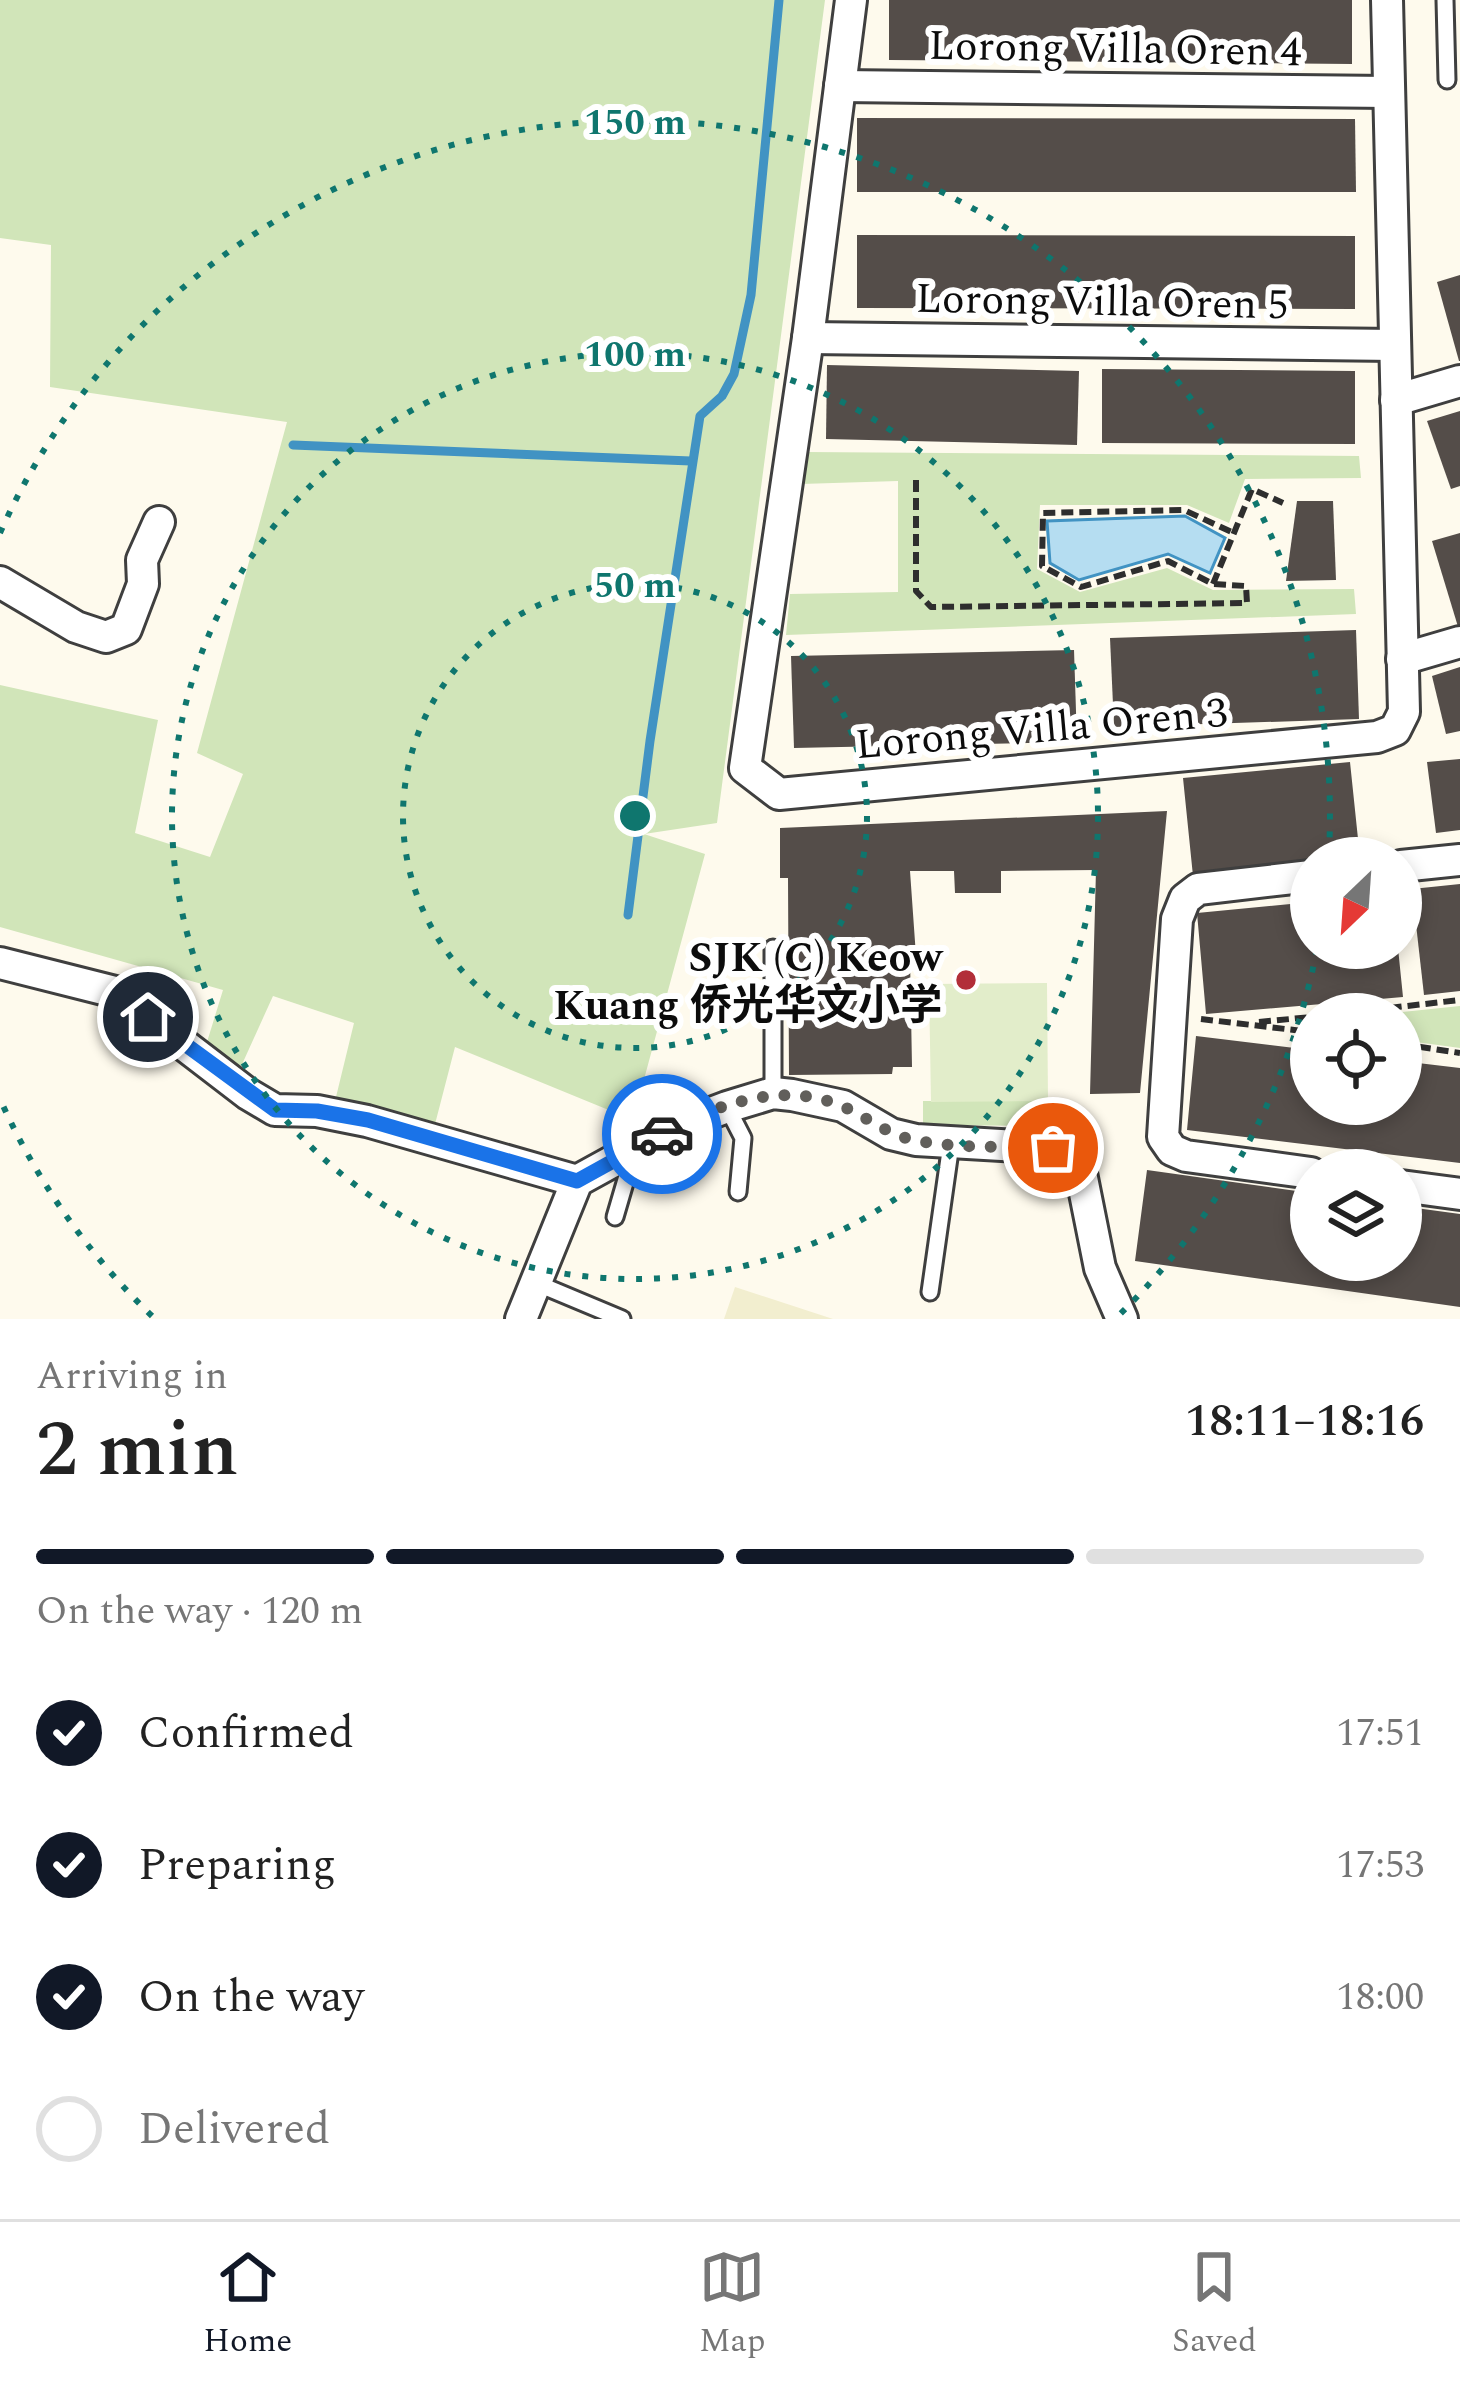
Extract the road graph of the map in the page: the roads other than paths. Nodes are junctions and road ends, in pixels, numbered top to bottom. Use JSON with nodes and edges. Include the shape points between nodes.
{"nodes":[{"id":1,"x":851,"y":0,"type":"edge"},
{"id":2,"x":1387,"y":0,"type":"edge"},
{"id":3,"x":1445,"y":0,"type":"edge"},
{"id":4,"x":1447,"y":80,"type":"dead end"},
{"id":5,"x":840,"y":86,"type":"junction"},
{"id":6,"x":1389,"y":92,"type":"junction"},
{"id":7,"x":808,"y":338,"type":"junction"},
{"id":8,"x":1395,"y":345,"type":"junction"},
{"id":9,"x":1460,"y":381,"type":"edge"},
{"id":10,"x":1396,"y":400,"type":"junction"},
{"id":11,"x":159,"y":522,"type":"dead end"},
{"id":12,"x":0,"y":581,"type":"edge"},
{"id":13,"x":1460,"y":642,"type":"edge"},
{"id":14,"x":1402,"y":659,"type":"junction"},
{"id":15,"x":1460,"y":860,"type":"edge"},
{"id":16,"x":1422,"y":864,"type":"edge"},
{"id":17,"x":1290,"y":878,"type":"edge"},
{"id":18,"x":773,"y":948,"type":"dead end"},
{"id":19,"x":0,"y":963,"type":"edge"},
{"id":20,"x":773,"y":1093,"type":"junction"},
{"id":21,"x":727,"y":1107,"type":"junction"},
{"id":22,"x":951,"y":1144,"type":"junction"},
{"id":23,"x":635,"y":1149,"type":"junction"},
{"id":24,"x":1290,"y":1171,"type":"edge"},
{"id":25,"x":577,"y":1181,"type":"junction"},
{"id":26,"x":1422,"y":1189,"type":"edge"},
{"id":27,"x":738,"y":1192,"type":"dead end"},
{"id":28,"x":1460,"y":1194,"type":"edge"},
{"id":29,"x":615,"y":1217,"type":"dead end"},
{"id":30,"x":536,"y":1283,"type":"junction"},
{"id":31,"x":930,"y":1292,"type":"dead end"},
{"id":32,"x":521,"y":1319,"type":"edge"},
{"id":33,"x":622,"y":1319,"type":"edge"},
{"id":34,"x":1122,"y":1319,"type":"edge"}],
"edges":[{"from":1,"to":5,"type":"street","name":"Lorong Villa Oren 3"},
{"from":2,"to":6,"type":"street","name":"Lorong Villa Oren 3"},
{"from":3,"to":4,"type":"lane"},
{"from":5,"to":6,"type":"street","name":"Lorong Villa Oren 4"},
{"from":5,"to":7,"type":"street","name":"Lorong Villa Oren 3"},
{"from":6,"to":8,"type":"street","name":"Lorong Villa Oren 3"},
{"from":7,"to":8,"type":"street","name":"Lorong Villa Oren 5"},
{"from":7,"to":14,"type":"street","name":"Lorong Villa Oren 3","via":[[745,768],[779,794],[1377,737],[1395,730],[1404,712]]},
{"from":8,"to":10,"type":"street","name":"Lorong Villa Oren 3"},
{"from":9,"to":10,"type":"street"},
{"from":10,"to":14,"type":"street","name":"Lorong Villa Oren 3"},
{"from":11,"to":12,"type":"street","via":[[142,560],[137,606],[126,629],[106,637]]},
{"from":13,"to":14,"type":"street"},
{"from":15,"to":16,"type":"street"},
{"from":17,"to":24,"type":"street","via":[[1198,889],[1185,899],[1177,919],[1163,1137],[1186,1156]]},
{"from":18,"to":20,"type":"lane"},
{"from":19,"to":25,"type":"street","via":[[115,992],[275,1110],[368,1120]]},
{"from":20,"to":21,"type":"street"},
{"from":20,"to":22,"type":"street","via":[[819,1098],[891,1134]]},
{"from":21,"to":23,"type":"street"},
{"from":21,"to":27,"type":"lane","via":[[743,1138]]},
{"from":22,"to":31,"type":"lane"},
{"from":22,"to":34,"type":"street","via":[[1053,1148],[1070,1157],[1080,1168],[1100,1268]]},
{"from":23,"to":25,"type":"street"},
{"from":23,"to":29,"type":"lane"},
{"from":25,"to":30,"type":"street"},
{"from":26,"to":28,"type":"street"},
{"from":30,"to":32,"type":"street"},
{"from":30,"to":33,"type":"lane"}]}
